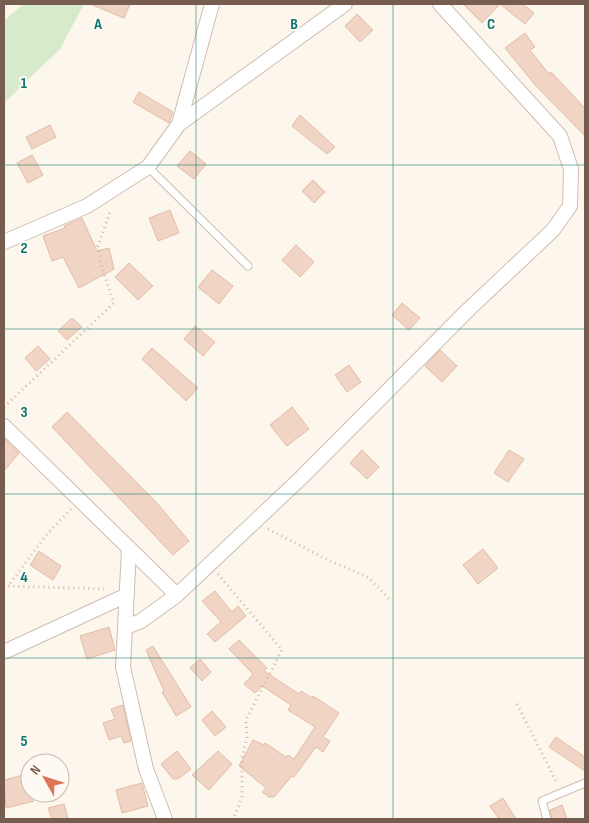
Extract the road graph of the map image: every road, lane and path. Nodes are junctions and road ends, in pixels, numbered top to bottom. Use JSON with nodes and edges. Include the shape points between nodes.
{"nodes":[{"id":1,"x":212,"y":4,"type":"edge"},
{"id":2,"x":345,"y":4,"type":"edge"},
{"id":3,"x":440,"y":4,"type":"edge"},
{"id":4,"x":178,"y":124,"type":"junction"},
{"id":5,"x":148,"y":167,"type":"junction"},
{"id":6,"x":123,"y":183,"type":"junction"},
{"id":7,"x":4,"y":242,"type":"edge"},
{"id":8,"x":248,"y":266,"type":"dead end"},
{"id":9,"x":4,"y":407,"type":"edge"},
{"id":10,"x":4,"y":426,"type":"edge"},
{"id":11,"x":80,"y":500,"type":"junction"},
{"id":12,"x":254,"y":522,"type":"junction"},
{"id":13,"x":129,"y":549,"type":"junction"},
{"id":14,"x":210,"y":564,"type":"junction"},
{"id":15,"x":127,"y":592,"type":"junction"},
{"id":16,"x":177,"y":596,"type":"junction"},
{"id":17,"x":390,"y":600,"type":"dead end"},
{"id":18,"x":126,"y":626,"type":"junction"},
{"id":19,"x":4,"y":652,"type":"edge"},
{"id":20,"x":517,"y":704,"type":"dead end"},
{"id":21,"x":585,"y":783,"type":"edge"},
{"id":22,"x":562,"y":792,"type":"junction"},
{"id":23,"x":165,"y":819,"type":"edge"},
{"id":24,"x":233,"y":819,"type":"edge"},
{"id":25,"x":547,"y":819,"type":"edge"}],
"edges":[{"from":1,"to":4,"type":"street"},
{"from":2,"to":4,"type":"street"},
{"from":3,"to":12,"type":"street","via":[[560,136],[571,169],[570,206],[553,230]]},
{"from":4,"to":5,"type":"street"},
{"from":5,"to":6,"type":"street"},
{"from":5,"to":8,"type":"lane"},
{"from":6,"to":7,"type":"street","via":[[87,206]]},
{"from":6,"to":9,"type":"path","via":[[102,228],[98,246],[114,303]]},
{"from":10,"to":11,"type":"street"},
{"from":11,"to":13,"type":"street"},
{"from":11,"to":15,"type":"path","via":[[47,534],[8,586]]},
{"from":12,"to":14,"type":"street"},
{"from":12,"to":17,"type":"path","via":[[368,577]]},
{"from":13,"to":15,"type":"street"},
{"from":13,"to":16,"type":"street"},
{"from":14,"to":16,"type":"street"},
{"from":14,"to":24,"type":"path","via":[[282,650],[246,720],[242,798]]},
{"from":15,"to":18,"type":"street"},
{"from":15,"to":19,"type":"street"},
{"from":16,"to":18,"type":"street","via":[[142,621]]},
{"from":18,"to":23,"type":"street","via":[[123,667],[146,769]]},
{"from":20,"to":22,"type":"path"},
{"from":21,"to":22,"type":"lane"},
{"from":22,"to":25,"type":"lane","via":[[542,801]]}]}
